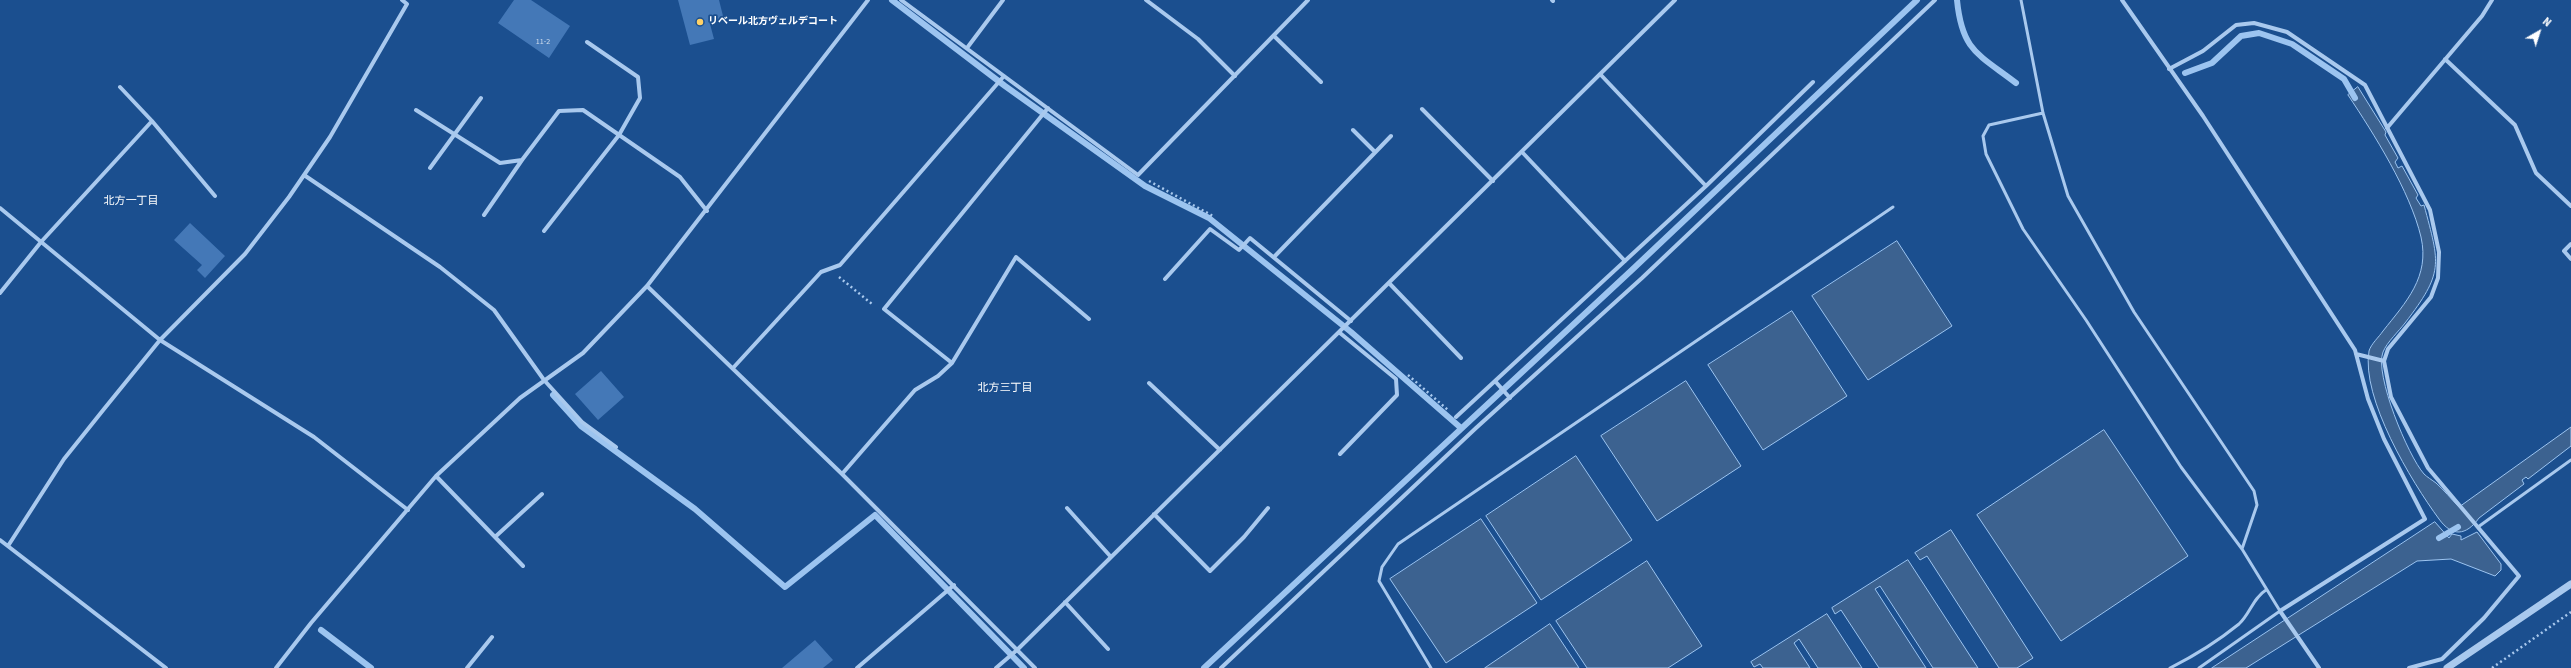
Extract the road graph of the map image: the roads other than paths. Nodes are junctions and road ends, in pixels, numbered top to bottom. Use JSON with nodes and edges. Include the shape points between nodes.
{"nodes":[{"id":1,"x":402,"y":0,"type":"edge"},
{"id":2,"x":868,"y":0,"type":"edge"},
{"id":3,"x":901,"y":0,"type":"edge"},
{"id":4,"x":1003,"y":0,"type":"edge"},
{"id":5,"x":1146,"y":0,"type":"edge"},
{"id":6,"x":1308,"y":0,"type":"edge"},
{"id":7,"x":1674,"y":0,"type":"edge"},
{"id":8,"x":1935,"y":0,"type":"edge"},
{"id":9,"x":2021,"y":0,"type":"edge"},
{"id":10,"x":2122,"y":0,"type":"edge"},
{"id":11,"x":2490,"y":1,"type":"edge"},
{"id":12,"x":1274,"y":36,"type":"junction"},
{"id":13,"x":587,"y":42,"type":"dead end"},
{"id":14,"x":967,"y":48,"type":"junction"},
{"id":15,"x":2445,"y":59,"type":"junction"},
{"id":16,"x":2169,"y":69,"type":"junction"},
{"id":17,"x":1600,"y":74,"type":"junction"},
{"id":18,"x":1235,"y":76,"type":"junction"},
{"id":19,"x":1001,"y":80,"type":"junction"},
{"id":20,"x":1321,"y":82,"type":"dead end"},
{"id":21,"x":1813,"y":82,"type":"dead end"},
{"id":22,"x":120,"y":87,"type":"dead end"},
{"id":23,"x":481,"y":98,"type":"dead end"},
{"id":24,"x":1422,"y":109,"type":"dead end"},
{"id":25,"x":416,"y":110,"type":"dead end"},
{"id":26,"x":1045,"y":112,"type":"junction"},
{"id":27,"x":2043,"y":113,"type":"junction"},
{"id":28,"x":152,"y":121,"type":"junction"},
{"id":29,"x":2387,"y":128,"type":"junction"},
{"id":30,"x":1353,"y":130,"type":"dead end"},
{"id":31,"x":456,"y":134,"type":"junction"},
{"id":32,"x":619,"y":135,"type":"junction"},
{"id":33,"x":1391,"y":136,"type":"dead end"},
{"id":34,"x":1375,"y":152,"type":"junction"},
{"id":35,"x":1522,"y":152,"type":"junction"},
{"id":36,"x":522,"y":160,"type":"junction"},
{"id":37,"x":430,"y":168,"type":"dead end"},
{"id":38,"x":304,"y":175,"type":"junction"},
{"id":39,"x":1493,"y":180,"type":"junction"},
{"id":40,"x":1706,"y":186,"type":"junction"},
{"id":41,"x":215,"y":196,"type":"dead end"},
{"id":42,"x":2571,"y":206,"type":"edge"},
{"id":43,"x":1893,"y":207,"type":"dead end"},
{"id":44,"x":0,"y":208,"type":"edge"},
{"id":45,"x":707,"y":211,"type":"junction"},
{"id":46,"x":484,"y":215,"type":"dead end"},
{"id":47,"x":544,"y":231,"type":"dead end"},
{"id":48,"x":41,"y":242,"type":"junction"},
{"id":49,"x":2571,"y":244,"type":"edge"},
{"id":50,"x":1274,"y":257,"type":"junction"},
{"id":51,"x":2571,"y":259,"type":"edge"},
{"id":52,"x":1625,"y":261,"type":"junction"},
{"id":53,"x":1165,"y":279,"type":"dead end"},
{"id":54,"x":1389,"y":283,"type":"junction"},
{"id":55,"x":647,"y":286,"type":"junction"},
{"id":56,"x":0,"y":293,"type":"edge"},
{"id":57,"x":1089,"y":319,"type":"dead end"},
{"id":58,"x":1351,"y":322,"type":"junction"},
{"id":59,"x":1340,"y":333,"type":"junction"},
{"id":60,"x":160,"y":340,"type":"junction"},
{"id":61,"x":2356,"y":354,"type":"junction"},
{"id":62,"x":1462,"y":358,"type":"dead end"},
{"id":63,"x":2384,"y":361,"type":"junction"},
{"id":64,"x":952,"y":363,"type":"junction"},
{"id":65,"x":733,"y":368,"type":"junction"},
{"id":66,"x":544,"y":380,"type":"junction"},
{"id":67,"x":1149,"y":383,"type":"dead end"},
{"id":68,"x":1496,"y":383,"type":"junction"},
{"id":69,"x":1508,"y":396,"type":"junction"},
{"id":70,"x":1456,"y":416,"type":"dead end"},
{"id":71,"x":616,"y":447,"type":"dead end"},
{"id":72,"x":1220,"y":450,"type":"junction"},
{"id":73,"x":1340,"y":454,"type":"dead end"},
{"id":74,"x":2571,"y":460,"type":"edge"},
{"id":75,"x":842,"y":474,"type":"junction"},
{"id":76,"x":436,"y":476,"type":"junction"},
{"id":77,"x":542,"y":494,"type":"dead end"},
{"id":78,"x":1067,"y":508,"type":"dead end"},
{"id":79,"x":1268,"y":508,"type":"dead end"},
{"id":80,"x":408,"y":510,"type":"junction"},
{"id":81,"x":1154,"y":514,"type":"junction"},
{"id":82,"x":2478,"y":526,"type":"junction"},
{"id":83,"x":495,"y":537,"type":"junction"},
{"id":84,"x":0,"y":540,"type":"edge"},
{"id":85,"x":8,"y":546,"type":"junction"},
{"id":86,"x":2242,"y":549,"type":"junction"},
{"id":87,"x":1111,"y":557,"type":"junction"},
{"id":88,"x":523,"y":566,"type":"dead end"},
{"id":89,"x":2571,"y":584,"type":"edge"},
{"id":90,"x":954,"y":585,"type":"junction"},
{"id":91,"x":2266,"y":590,"type":"junction"},
{"id":92,"x":1065,"y":602,"type":"junction"},
{"id":93,"x":2280,"y":611,"type":"junction"},
{"id":94,"x":492,"y":637,"type":"dead end"},
{"id":95,"x":1108,"y":649,"type":"dead end"},
{"id":96,"x":1017,"y":650,"type":"junction"},
{"id":97,"x":2442,"y":659,"type":"junction"},
{"id":98,"x":166,"y":668,"type":"edge"},
{"id":99,"x":276,"y":668,"type":"edge"},
{"id":100,"x":468,"y":668,"type":"edge"},
{"id":101,"x":857,"y":668,"type":"edge"},
{"id":102,"x":996,"y":668,"type":"edge"},
{"id":103,"x":1035,"y":668,"type":"edge"},
{"id":104,"x":1221,"y":668,"type":"edge"},
{"id":105,"x":1431,"y":668,"type":"edge"},
{"id":106,"x":2170,"y":668,"type":"edge"},
{"id":107,"x":2199,"y":668,"type":"edge"},
{"id":108,"x":2318,"y":668,"type":"edge"},
{"id":109,"x":2409,"y":668,"type":"edge"},
{"id":110,"x":2446,"y":668,"type":"edge"}],
"edges":[{"from":1,"to":38,"type":"street","via":[[407,4],[330,137]]},
{"from":2,"to":45,"type":"street"},
{"from":3,"to":14,"type":"street"},
{"from":4,"to":14,"type":"street"},
{"from":5,"to":18,"type":"street","via":[[1198,39]]},
{"from":6,"to":12,"type":"street"},
{"from":7,"to":17,"type":"street"},
{"from":8,"to":69,"type":"street","via":[[1642,278]]},
{"from":9,"to":27,"type":"lane"},
{"from":10,"to":16,"type":"street"},
{"from":11,"to":15,"type":"street","via":[[2482,16]]},
{"from":12,"to":18,"type":"street"},
{"from":12,"to":20,"type":"street"},
{"from":13,"to":32,"type":"street","via":[[638,77],[640,98]]},
{"from":14,"to":19,"type":"street"},
{"from":15,"to":29,"type":"street"},
{"from":15,"to":42,"type":"street","via":[[2515,125],[2536,173]]},
{"from":16,"to":29,"type":"street","via":[[2203,51],[2236,25],[2254,23],[2287,32],[2365,85]]},
{"from":16,"to":61,"type":"street","via":[[2203,116]]},
{"from":17,"to":35,"type":"street"},
{"from":17,"to":40,"type":"street"},
{"from":18,"to":26,"type":"street","via":[[1138,175]]},
{"from":19,"to":26,"type":"street"},
{"from":19,"to":65,"type":"street","via":[[840,265],[821,272]]},
{"from":21,"to":40,"type":"street"},
{"from":22,"to":28,"type":"street"},
{"from":23,"to":31,"type":"street"},
{"from":24,"to":39,"type":"street"},
{"from":25,"to":31,"type":"street"},
{"from":26,"to":64,"type":"street","via":[[884,309]]},
{"from":27,"to":86,"type":"lane","via":[[2068,196],[2083,224],[2134,312],[2254,491],[2257,505]]},
{"from":27,"to":86,"type":"lane","via":[[1989,125],[1983,136],[1986,154],[1995,176],[2027,235],[2086,320],[2181,467]]},
{"from":28,"to":41,"type":"street"},
{"from":28,"to":48,"type":"street"},
{"from":29,"to":63,"type":"street","via":[[2430,210],[2439,252],[2438,278],[2431,297],[2388,349]]},
{"from":30,"to":34,"type":"street"},
{"from":31,"to":36,"type":"street","via":[[500,163]]},
{"from":31,"to":37,"type":"street"},
{"from":32,"to":36,"type":"street","via":[[583,110],[560,111]]},
{"from":32,"to":45,"type":"street","via":[[680,177]]},
{"from":32,"to":47,"type":"street"},
{"from":33,"to":34,"type":"street"},
{"from":34,"to":50,"type":"street"},
{"from":35,"to":39,"type":"street"},
{"from":35,"to":52,"type":"street"},
{"from":36,"to":46,"type":"street"},
{"from":38,"to":60,"type":"street","via":[[245,254]]},
{"from":38,"to":66,"type":"street","via":[[440,267],[494,310]]},
{"from":39,"to":54,"type":"street"},
{"from":40,"to":52,"type":"street"},
{"from":43,"to":105,"type":"lane","via":[[1398,544],[1382,567],[1379,581]]},
{"from":44,"to":48,"type":"street"},
{"from":45,"to":55,"type":"street"},
{"from":48,"to":56,"type":"street"},
{"from":48,"to":60,"type":"street"},
{"from":49,"to":51,"type":"street","via":[[2564,251]]},
{"from":50,"to":53,"type":"street","via":[[1250,238],[1239,250],[1210,230]]},
{"from":50,"to":58,"type":"street"},
{"from":52,"to":68,"type":"street"},
{"from":54,"to":58,"type":"street"},
{"from":54,"to":62,"type":"street"},
{"from":55,"to":65,"type":"street"},
{"from":55,"to":66,"type":"street","via":[[582,353]]},
{"from":57,"to":64,"type":"street","via":[[1016,257]]},
{"from":58,"to":59,"type":"street"},
{"from":59,"to":72,"type":"street"},
{"from":59,"to":73,"type":"street","via":[[1396,379],[1397,395]]},
{"from":60,"to":80,"type":"street","via":[[314,437]]},
{"from":60,"to":85,"type":"street","via":[[64,459]]},
{"from":61,"to":63,"type":"street"},
{"from":61,"to":93,"type":"street","via":[[2368,399],[2384,439],[2425,519]]},
{"from":63,"to":82,"type":"street","via":[[2391,397],[2428,468]]},
{"from":64,"to":75,"type":"street","via":[[938,376],[915,390]]},
{"from":65,"to":75,"type":"street"},
{"from":66,"to":71,"type":"street","via":[[582,422]]},
{"from":66,"to":76,"type":"street","via":[[520,398]]},
{"from":67,"to":72,"type":"street"},
{"from":68,"to":69,"type":"street"},
{"from":68,"to":70,"type":"street"},
{"from":69,"to":104,"type":"street"},
{"from":72,"to":81,"type":"street"},
{"from":74,"to":82,"type":"lane"},
{"from":75,"to":90,"type":"street"},
{"from":76,"to":80,"type":"street"},
{"from":76,"to":83,"type":"street"},
{"from":77,"to":83,"type":"street"},
{"from":78,"to":87,"type":"street"},
{"from":79,"to":81,"type":"street","via":[[1210,571]]},
{"from":80,"to":99,"type":"street"},
{"from":81,"to":87,"type":"street"},
{"from":82,"to":97,"type":"street","via":[[2519,576],[2484,618]]},
{"from":83,"to":88,"type":"street"},
{"from":84,"to":85,"type":"street"},
{"from":85,"to":98,"type":"street"},
{"from":86,"to":91,"type":"lane"},
{"from":87,"to":92,"type":"street"},
{"from":89,"to":110,"type":"street"},
{"from":90,"to":96,"type":"street"},
{"from":90,"to":101,"type":"street"},
{"from":91,"to":93,"type":"lane"},
{"from":91,"to":106,"type":"lane","via":[[2259,595],[2240,623]]},
{"from":92,"to":95,"type":"street"},
{"from":92,"to":96,"type":"street"},
{"from":93,"to":107,"type":"lane"},
{"from":93,"to":108,"type":"street"},
{"from":94,"to":100,"type":"street"},
{"from":96,"to":102,"type":"street"},
{"from":96,"to":103,"type":"street"},
{"from":97,"to":109,"type":"street"},
{"from":97,"to":110,"type":"street"}]}
